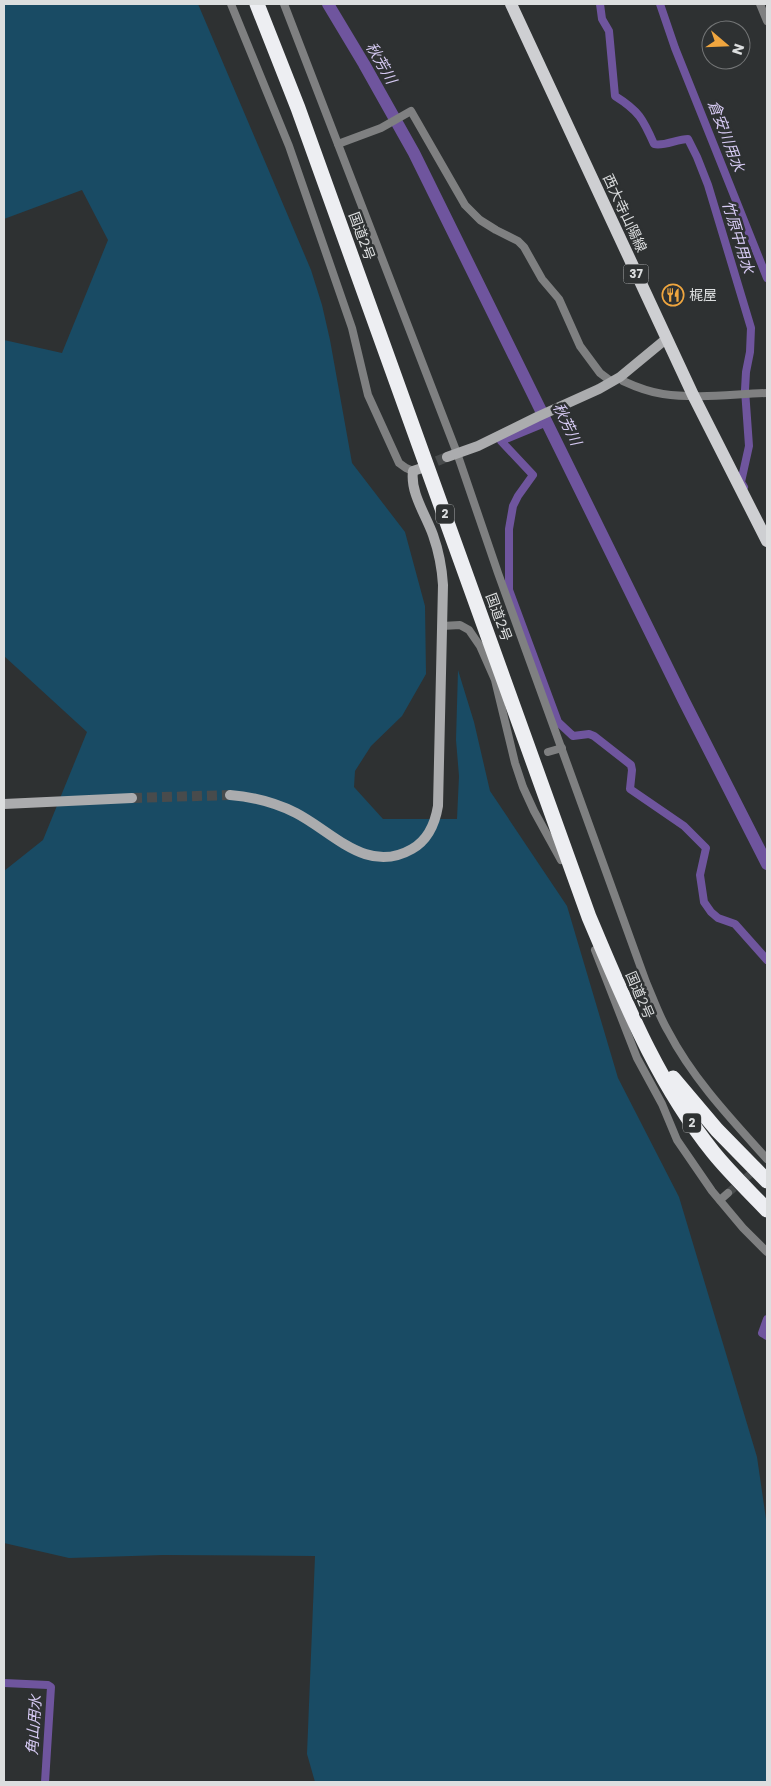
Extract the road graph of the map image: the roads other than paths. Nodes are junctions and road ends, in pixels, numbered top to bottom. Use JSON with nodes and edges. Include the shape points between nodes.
{"nodes":[{"id":1,"x":231,"y":4,"type":"edge"},
{"id":2,"x":257,"y":4,"type":"edge"},
{"id":3,"x":284,"y":4,"type":"edge"},
{"id":4,"x":511,"y":4,"type":"edge"},
{"id":5,"x":760,"y":4,"type":"edge"},
{"id":6,"x":767,"y":21,"type":"edge"},
{"id":7,"x":338,"y":144,"type":"junction"},
{"id":8,"x":666,"y":339,"type":"junction"},
{"id":9,"x":616,"y":380,"type":"junction"},
{"id":10,"x":767,"y":393,"type":"edge"},
{"id":11,"x":693,"y":395,"type":"junction"},
{"id":12,"x":457,"y":452,"type":"junction"},
{"id":13,"x":447,"y":457,"type":"tunnel mouth"},
{"id":14,"x":418,"y":470,"type":"joint"},
{"id":15,"x":767,"y":541,"type":"edge"},
{"id":16,"x":442,"y":626,"type":"junction"},
{"id":17,"x":562,"y":748,"type":"junction"},
{"id":18,"x":548,"y":752,"type":"dead end"},
{"id":19,"x":526,"y":759,"type":"dead end"},
{"id":20,"x":515,"y":763,"type":"junction"},
{"id":21,"x":230,"y":795,"type":"tunnel mouth"},
{"id":22,"x":132,"y":798,"type":"tunnel mouth"},
{"id":23,"x":4,"y":804,"type":"edge"},
{"id":24,"x":634,"y":1024,"type":"junction"},
{"id":25,"x":713,"y":1152,"type":"junction"},
{"id":26,"x":765,"y":1161,"type":"edge"},
{"id":27,"x":767,"y":1181,"type":"edge"},
{"id":28,"x":728,"y":1193,"type":"tunnel mouth"},
{"id":29,"x":720,"y":1200,"type":"junction"},
{"id":30,"x":767,"y":1210,"type":"edge"},
{"id":31,"x":767,"y":1222,"type":"edge"},
{"id":32,"x":767,"y":1252,"type":"edge"}],
"edges":[{"from":1,"to":14,"type":"street","via":[[289,146],[352,328],[368,395],[399,463]]},
{"from":2,"to":24,"type":"highway","name":"国道2号","number":"2","via":[[302,117],[589,917]]},
{"from":3,"to":7,"type":"street"},
{"from":4,"to":8,"type":"main road","name":"西大寺山陽線","number":"37"},
{"from":5,"to":6,"type":"street"},
{"from":7,"to":9,"type":"street","via":[[381,128],[411,111],[465,205],[480,220],[524,247],[542,279],[559,299],[580,346],[600,372]]},
{"from":7,"to":12,"type":"street"},
{"from":8,"to":9,"type":"street"},
{"from":8,"to":11,"type":"main road","name":"西大寺山陽線","number":"37"},
{"from":9,"to":11,"type":"street","via":[[663,394]]},
{"from":9,"to":12,"type":"street","via":[[478,446]]},
{"from":10,"to":11,"type":"street"},
{"from":11,"to":15,"type":"main road","name":"西大寺山陽線","number":"37"},
{"from":12,"to":13,"type":"street"},
{"from":12,"to":17,"type":"street"},
{"from":14,"to":16,"type":"street","via":[[413,486],[433,535],[442,569]]},
{"from":16,"to":20,"type":"street","via":[[460,625],[469,630],[480,646],[495,680]]},
{"from":16,"to":21,"type":"street","via":[[438,806],[432,829],[416,847],[385,858],[361,854],[282,806],[249,796]]},
{"from":17,"to":18,"type":"street"},
{"from":17,"to":26,"type":"street","via":[[627,933],[668,1031],[688,1065]]},
{"from":19,"to":20,"type":"street"},
{"from":20,"to":29,"type":"street","via":[[534,811],[559,855],[638,1058],[677,1140]]},
{"from":22,"to":23,"type":"street"},
{"from":24,"to":25,"type":"highway","name":"国道2号","number":"2","via":[[672,1093]]},
{"from":24,"to":27,"type":"highway","via":[[676,1084]]},
{"from":25,"to":30,"type":"highway","name":"国道2号","number":"2"},
{"from":25,"to":31,"type":"highway","via":[[718,1166]]},
{"from":28,"to":29,"type":"street"},
{"from":29,"to":32,"type":"street"}]}
